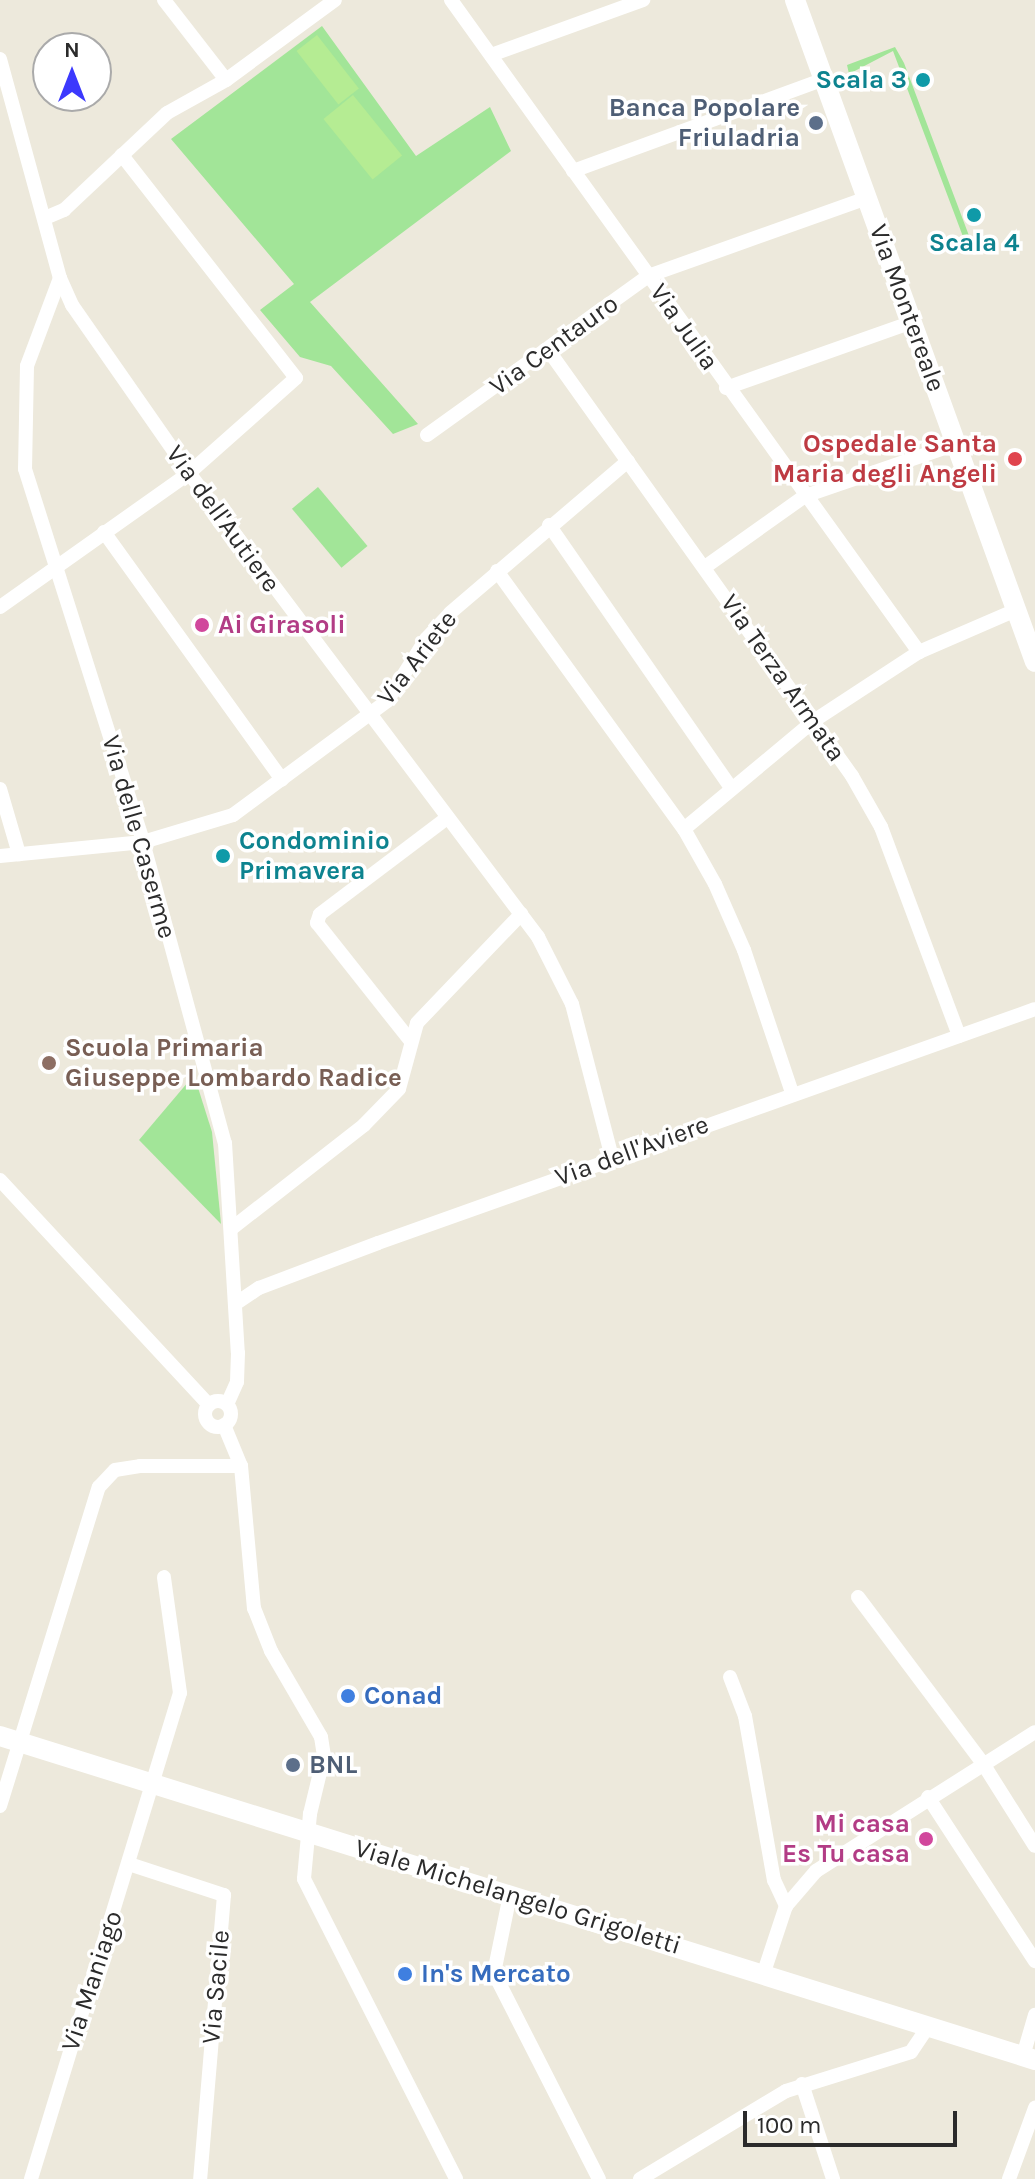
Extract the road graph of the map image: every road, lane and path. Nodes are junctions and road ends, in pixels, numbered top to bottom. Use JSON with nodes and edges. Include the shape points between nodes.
{"nodes":[{"id":1,"x":301,"y":0,"type":"edge"},
{"id":2,"x":335,"y":0,"type":"edge"},
{"id":3,"x":451,"y":0,"type":"edge"},
{"id":4,"x":643,"y":0,"type":"edge"},
{"id":5,"x":795,"y":0,"type":"edge"},
{"id":6,"x":165,"y":1,"type":"edge"},
{"id":7,"x":311,"y":14,"type":"junction"},
{"id":8,"x":491,"y":55,"type":"junction"},
{"id":9,"x":0,"y":59,"type":"edge"},
{"id":10,"x":824,"y":79,"type":"junction"},
{"id":11,"x":226,"y":80,"type":"junction"},
{"id":12,"x":122,"y":155,"type":"junction"},
{"id":13,"x":573,"y":171,"type":"junction"},
{"id":14,"x":867,"y":198,"type":"junction"},
{"id":15,"x":45,"y":218,"type":"junction"},
{"id":16,"x":648,"y":276,"type":"junction"},
{"id":17,"x":60,"y":278,"type":"junction"},
{"id":18,"x":912,"y":322,"type":"junction"},
{"id":19,"x":549,"y":351,"type":"junction"},
{"id":20,"x":726,"y":388,"type":"junction"},
{"id":21,"x":427,"y":435,"type":"dead end"},
{"id":22,"x":956,"y":444,"type":"junction"},
{"id":23,"x":628,"y":461,"type":"junction"},
{"id":24,"x":189,"y":473,"type":"junction"},
{"id":25,"x":805,"y":496,"type":"junction"},
{"id":26,"x":549,"y":525,"type":"junction"},
{"id":27,"x":104,"y":532,"type":"junction"},
{"id":28,"x":55,"y":564,"type":"junction"},
{"id":29,"x":705,"y":567,"type":"junction"},
{"id":30,"x":497,"y":571,"type":"junction"},
{"id":31,"x":0,"y":607,"type":"edge"},
{"id":32,"x":1016,"y":610,"type":"junction"},
{"id":33,"x":919,"y":652,"type":"junction"},
{"id":34,"x":1035,"y":662,"type":"edge"},
{"id":35,"x":369,"y":716,"type":"junction"},
{"id":36,"x":815,"y":720,"type":"junction"},
{"id":37,"x":282,"y":780,"type":"junction"},
{"id":38,"x":731,"y":788,"type":"junction"},
{"id":39,"x":0,"y":789,"type":"edge"},
{"id":40,"x":447,"y":818,"type":"junction"},
{"id":41,"x":684,"y":829,"type":"junction"},
{"id":42,"x":143,"y":842,"type":"junction"},
{"id":43,"x":19,"y":854,"type":"junction"},
{"id":44,"x":0,"y":856,"type":"edge"},
{"id":45,"x":521,"y":914,"type":"junction"},
{"id":46,"x":1035,"y":1009,"type":"edge"},
{"id":47,"x":959,"y":1036,"type":"junction"},
{"id":48,"x":409,"y":1039,"type":"junction"},
{"id":49,"x":792,"y":1093,"type":"junction"},
{"id":50,"x":612,"y":1158,"type":"junction"},
{"id":51,"x":0,"y":1180,"type":"edge"},
{"id":52,"x":231,"y":1229,"type":"junction"},
{"id":53,"x":235,"y":1304,"type":"junction"},
{"id":54,"x":227,"y":1404,"type":"junction"},
{"id":55,"x":209,"y":1405,"type":"junction"},
{"id":56,"x":224,"y":1425,"type":"junction"},
{"id":57,"x":241,"y":1466,"type":"junction"},
{"id":58,"x":164,"y":1577,"type":"dead end"},
{"id":59,"x":858,"y":1597,"type":"dead end"},
{"id":60,"x":730,"y":1677,"type":"dead end"},
{"id":61,"x":1035,"y":1732,"type":"edge"},
{"id":62,"x":10,"y":1739,"type":"edge"},
{"id":63,"x":982,"y":1762,"type":"junction"},
{"id":64,"x":153,"y":1784,"type":"junction"},
{"id":65,"x":928,"y":1797,"type":"junction"},
{"id":66,"x":0,"y":1806,"type":"edge"},
{"id":67,"x":1035,"y":1814,"type":"edge"},
{"id":68,"x":1020,"y":1819,"type":"junction"},
{"id":69,"x":307,"y":1832,"type":"junction"},
{"id":70,"x":1035,"y":1846,"type":"edge"},
{"id":71,"x":129,"y":1864,"type":"junction"},
{"id":72,"x":510,"y":1895,"type":"junction"},
{"id":73,"x":786,"y":1906,"type":"junction"},
{"id":74,"x":1035,"y":1961,"type":"edge"},
{"id":75,"x":764,"y":1972,"type":"junction"},
{"id":76,"x":1035,"y":2015,"type":"edge"},
{"id":77,"x":929,"y":2025,"type":"junction"},
{"id":78,"x":1029,"y":2058,"type":"edge"},
{"id":79,"x":802,"y":2084,"type":"junction"},
{"id":80,"x":1035,"y":2108,"type":"edge"},
{"id":81,"x":31,"y":2179,"type":"edge"},
{"id":82,"x":200,"y":2179,"type":"edge"},
{"id":83,"x":456,"y":2179,"type":"edge"},
{"id":84,"x":599,"y":2179,"type":"edge"},
{"id":85,"x":640,"y":2179,"type":"edge"},
{"id":86,"x":833,"y":2179,"type":"edge"},
{"id":87,"x":1009,"y":2179,"type":"edge"}],
"edges":[{"from":1,"to":7,"type":"street"},
{"from":2,"to":7,"type":"street"},
{"from":3,"to":8,"type":"street","name":"Via Julia"},
{"from":4,"to":8,"type":"street"},
{"from":5,"to":10,"type":"main road","name":"Via Montereale"},
{"from":6,"to":11,"type":"street"},
{"from":7,"to":11,"type":"street"},
{"from":8,"to":13,"type":"street","name":"Via Julia"},
{"from":9,"to":15,"type":"street","name":"Via dell'Autiere"},
{"from":10,"to":13,"type":"street"},
{"from":10,"to":14,"type":"main road","name":"Via Montereale"},
{"from":11,"to":12,"type":"street","via":[[167,113]]},
{"from":12,"to":15,"type":"street","via":[[64,210]]},
{"from":12,"to":24,"type":"street","via":[[296,378]]},
{"from":13,"to":16,"type":"street","name":"Via Julia"},
{"from":14,"to":16,"type":"street","name":"Via Centauro"},
{"from":14,"to":18,"type":"main road","name":"Via Montereale"},
{"from":15,"to":17,"type":"street","name":"Via dell'Autiere"},
{"from":16,"to":19,"type":"street","name":"Via Centauro"},
{"from":16,"to":20,"type":"street","name":"Via Julia"},
{"from":17,"to":24,"type":"street","name":"Via dell'Autiere","via":[[103,352]]},
{"from":17,"to":28,"type":"street","name":"Via delle Caserme","via":[[31,347],[23,427],[25,469]]},
{"from":18,"to":20,"type":"street"},
{"from":18,"to":22,"type":"main road","name":"Via Montereale"},
{"from":19,"to":21,"type":"street","name":"Via Centauro"},
{"from":19,"to":23,"type":"street","name":"Via Terza Armata"},
{"from":20,"to":25,"type":"street","name":"Via Julia"},
{"from":22,"to":25,"type":"street"},
{"from":22,"to":32,"type":"main road","name":"Via Montereale"},
{"from":23,"to":26,"type":"street","name":"Via Ariete"},
{"from":23,"to":29,"type":"street","name":"Via Terza Armata"},
{"from":24,"to":27,"type":"street"},
{"from":24,"to":35,"type":"street","name":"Via dell'Autiere"},
{"from":25,"to":29,"type":"street"},
{"from":25,"to":33,"type":"street","name":"Via Julia"},
{"from":26,"to":30,"type":"street","name":"Via Ariete"},
{"from":26,"to":38,"type":"street"},
{"from":27,"to":28,"type":"street"},
{"from":27,"to":37,"type":"street"},
{"from":28,"to":31,"type":"street"},
{"from":28,"to":42,"type":"street","name":"Via delle Caserme"},
{"from":29,"to":36,"type":"street","name":"Via Terza Armata"},
{"from":30,"to":35,"type":"street","name":"Via Ariete","via":[[426,639],[405,678]]},
{"from":30,"to":41,"type":"street"},
{"from":32,"to":33,"type":"street"},
{"from":32,"to":34,"type":"main road","name":"Via Montereale"},
{"from":33,"to":36,"type":"street"},
{"from":35,"to":37,"type":"street","name":"Via Ariete"},
{"from":35,"to":40,"type":"street","name":"Via dell'Autiere"},
{"from":36,"to":38,"type":"street"},
{"from":36,"to":47,"type":"street","name":"Via Terza Armata","via":[[881,827]]},
{"from":37,"to":42,"type":"street","name":"Via Ariete","via":[[233,815]]},
{"from":38,"to":41,"type":"street"},
{"from":39,"to":43,"type":"street"},
{"from":40,"to":45,"type":"street","name":"Via dell'Autiere"},
{"from":40,"to":48,"type":"street","via":[[320,914],[317,923]]},
{"from":41,"to":49,"type":"street","via":[[744,950]]},
{"from":42,"to":43,"type":"street","name":"Via Ariete"},
{"from":42,"to":52,"type":"street","name":"Via delle Caserme","via":[[225,1143]]},
{"from":43,"to":44,"type":"street","name":"Via Ariete"},
{"from":45,"to":48,"type":"street","via":[[417,1023]]},
{"from":45,"to":50,"type":"street","name":"Via dell'Autiere","via":[[572,1004]]},
{"from":46,"to":47,"type":"street","name":"Via dell'Aviere"},
{"from":47,"to":49,"type":"street","name":"Via dell'Aviere"},
{"from":48,"to":52,"type":"street","via":[[399,1089],[364,1125]]},
{"from":49,"to":50,"type":"street","name":"Via dell'Aviere"},
{"from":50,"to":53,"type":"street","name":"Via dell'Aviere","via":[[259,1288]]},
{"from":51,"to":55,"type":"street"},
{"from":52,"to":53,"type":"street","name":"Via delle Caserme"},
{"from":53,"to":54,"type":"street","name":"Via delle Caserme","via":[[237,1382]]},
{"from":54,"to":55,"type":"street"},
{"from":54,"to":56,"type":"street","name":"Via delle Caserme","via":[[231,1415]]},
{"from":55,"to":56,"type":"street","via":[[209,1423]]},
{"from":56,"to":57,"type":"street"},
{"from":57,"to":62,"type":"street","via":[[140,1466],[115,1470],[99,1487]]},
{"from":57,"to":69,"type":"street","via":[[254,1608],[271,1651],[321,1737],[322,1774]]},
{"from":58,"to":64,"type":"street","name":"Via Maniago","via":[[180,1693]]},
{"from":59,"to":63,"type":"street"},
{"from":60,"to":73,"type":"street","via":[[745,1716],[774,1880]]},
{"from":61,"to":63,"type":"street"},
{"from":62,"to":64,"type":"main road","name":"Viale Michelangelo Grigoletti"},
{"from":62,"to":66,"type":"street"},
{"from":63,"to":65,"type":"street"},
{"from":63,"to":68,"type":"street"},
{"from":64,"to":69,"type":"main road","name":"Viale Michelangelo Grigoletti"},
{"from":64,"to":71,"type":"street","name":"Via Maniago"},
{"from":65,"to":73,"type":"street","via":[[816,1871]]},
{"from":65,"to":74,"type":"street"},
{"from":67,"to":68,"type":"street"},
{"from":68,"to":70,"type":"street"},
{"from":69,"to":72,"type":"main road","name":"Viale Michelangelo Grigoletti"},
{"from":69,"to":83,"type":"street","via":[[304,1879]]},
{"from":71,"to":81,"type":"street","name":"Via Maniago"},
{"from":71,"to":82,"type":"street","name":"Via Sacile","via":[[224,1895]]},
{"from":72,"to":75,"type":"main road","name":"Viale Michelangelo Grigoletti"},
{"from":72,"to":84,"type":"street","via":[[494,1973]]},
{"from":73,"to":75,"type":"street"},
{"from":75,"to":77,"type":"main road","name":"Viale Michelangelo Grigoletti"},
{"from":76,"to":78,"type":"street"},
{"from":77,"to":78,"type":"main road","name":"Viale Michelangelo Grigoletti"},
{"from":77,"to":79,"type":"street","via":[[911,2052]]},
{"from":79,"to":85,"type":"street"},
{"from":79,"to":86,"type":"street"},
{"from":80,"to":87,"type":"street"}]}
